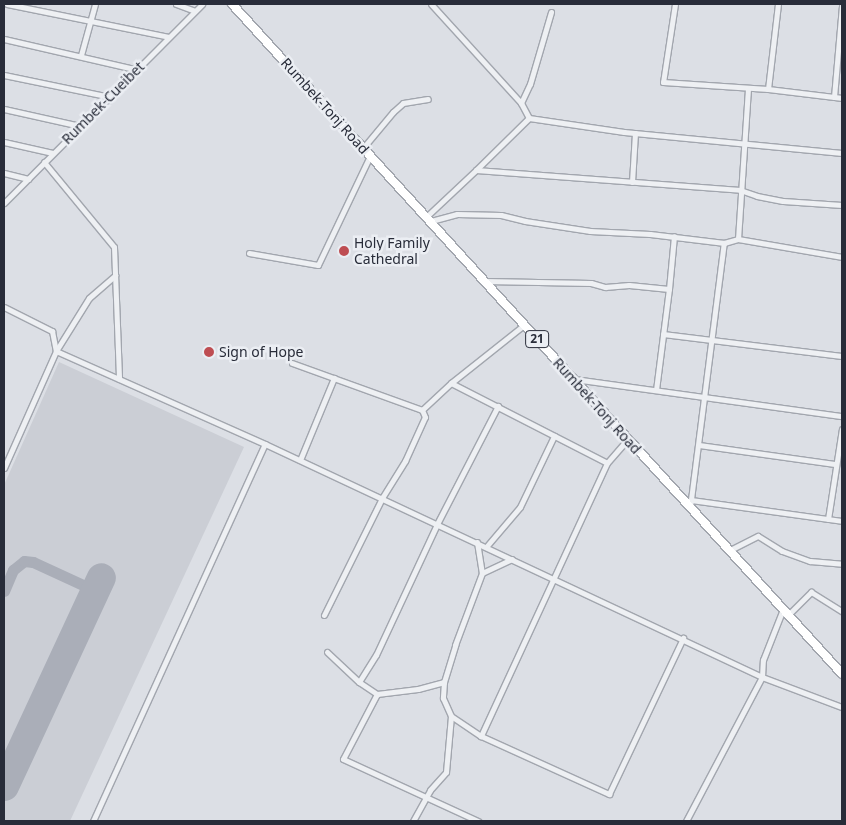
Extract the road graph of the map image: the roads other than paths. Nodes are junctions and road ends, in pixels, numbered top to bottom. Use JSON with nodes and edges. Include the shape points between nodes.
{"nodes":[{"id":1,"x":7,"y":4,"type":"edge"},
{"id":2,"x":95,"y":4,"type":"edge"},
{"id":3,"x":176,"y":4,"type":"edge"},
{"id":4,"x":202,"y":4,"type":"edge"},
{"id":5,"x":232,"y":4,"type":"edge"},
{"id":6,"x":431,"y":4,"type":"edge"},
{"id":7,"x":675,"y":4,"type":"edge"},
{"id":8,"x":778,"y":4,"type":"edge"},
{"id":9,"x":842,"y":6,"type":"edge"},
{"id":10,"x":195,"y":11,"type":"junction"},
{"id":11,"x":552,"y":12,"type":"dead end"},
{"id":12,"x":90,"y":21,"type":"junction"},
{"id":13,"x":169,"y":37,"type":"junction"},
{"id":14,"x":4,"y":39,"type":"edge"},
{"id":15,"x":81,"y":55,"type":"junction"},
{"id":16,"x":138,"y":70,"type":"junction"},
{"id":17,"x":4,"y":75,"type":"edge"},
{"id":18,"x":748,"y":88,"type":"junction"},
{"id":19,"x":768,"y":89,"type":"junction"},
{"id":20,"x":834,"y":97,"type":"junction"},
{"id":21,"x":110,"y":98,"type":"junction"},
{"id":22,"x":842,"y":98,"type":"edge"},
{"id":23,"x":428,"y":99,"type":"dead end"},
{"id":24,"x":521,"y":103,"type":"junction"},
{"id":25,"x":4,"y":109,"type":"edge"},
{"id":26,"x":529,"y":118,"type":"junction"},
{"id":27,"x":80,"y":126,"type":"junction"},
{"id":28,"x":635,"y":133,"type":"junction"},
{"id":29,"x":4,"y":142,"type":"edge"},
{"id":30,"x":745,"y":143,"type":"junction"},
{"id":31,"x":363,"y":148,"type":"junction"},
{"id":32,"x":53,"y":153,"type":"junction"},
{"id":33,"x":842,"y":153,"type":"edge"},
{"id":34,"x":370,"y":156,"type":"junction"},
{"id":35,"x":44,"y":162,"type":"junction"},
{"id":36,"x":476,"y":170,"type":"junction"},
{"id":37,"x":4,"y":173,"type":"edge"},
{"id":38,"x":28,"y":179,"type":"junction"},
{"id":39,"x":632,"y":182,"type":"junction"},
{"id":40,"x":740,"y":190,"type":"junction"},
{"id":41,"x":4,"y":203,"type":"edge"},
{"id":42,"x":842,"y":205,"type":"edge"},
{"id":43,"x":428,"y":219,"type":"junction"},
{"id":44,"x":674,"y":236,"type":"junction"},
{"id":45,"x":738,"y":239,"type":"junction"},
{"id":46,"x":724,"y":243,"type":"junction"},
{"id":47,"x":249,"y":254,"type":"dead end"},
{"id":48,"x":842,"y":257,"type":"edge"},
{"id":49,"x":115,"y":275,"type":"junction"},
{"id":50,"x":484,"y":281,"type":"junction"},
{"id":51,"x":669,"y":289,"type":"junction"},
{"id":52,"x":4,"y":307,"type":"edge"},
{"id":53,"x":524,"y":324,"type":"junction"},
{"id":54,"x":663,"y":334,"type":"junction"},
{"id":55,"x":713,"y":340,"type":"junction"},
{"id":56,"x":56,"y":351,"type":"junction"},
{"id":57,"x":842,"y":356,"type":"edge"},
{"id":58,"x":292,"y":363,"type":"dead end"},
{"id":59,"x":334,"y":378,"type":"junction"},
{"id":60,"x":120,"y":379,"type":"junction"},
{"id":61,"x":574,"y":379,"type":"junction"},
{"id":62,"x":451,"y":383,"type":"junction"},
{"id":63,"x":656,"y":390,"type":"junction"},
{"id":64,"x":706,"y":397,"type":"junction"},
{"id":65,"x":498,"y":406,"type":"junction"},
{"id":66,"x":422,"y":410,"type":"junction"},
{"id":67,"x":842,"y":416,"type":"edge"},
{"id":68,"x":842,"y":429,"type":"edge"},
{"id":69,"x":554,"y":436,"type":"junction"},
{"id":70,"x":627,"y":440,"type":"junction"},
{"id":71,"x":265,"y":444,"type":"junction"},
{"id":72,"x":699,"y":445,"type":"junction"},
{"id":73,"x":4,"y":453,"type":"edge"},
{"id":74,"x":11,"y":454,"type":"junction"},
{"id":75,"x":300,"y":460,"type":"junction"},
{"id":76,"x":607,"y":464,"type":"junction"},
{"id":77,"x":835,"y":464,"type":"junction"},
{"id":78,"x":4,"y":468,"type":"edge"},
{"id":79,"x":382,"y":498,"type":"junction"},
{"id":80,"x":691,"y":504,"type":"junction"},
{"id":81,"x":828,"y":520,"type":"junction"},
{"id":82,"x":842,"y":521,"type":"edge"},
{"id":83,"x":438,"y":524,"type":"junction"},
{"id":84,"x":477,"y":542,"type":"junction"},
{"id":85,"x":486,"y":547,"type":"junction"},
{"id":86,"x":730,"y":550,"type":"junction"},
{"id":87,"x":512,"y":559,"type":"junction"},
{"id":88,"x":842,"y":564,"type":"edge"},
{"id":89,"x":482,"y":573,"type":"junction"},
{"id":90,"x":555,"y":579,"type":"junction"},
{"id":91,"x":842,"y":611,"type":"edge"},
{"id":92,"x":786,"y":612,"type":"junction"},
{"id":93,"x":324,"y":614,"type":"dead end"},
{"id":94,"x":683,"y":638,"type":"junction"},
{"id":95,"x":327,"y":652,"type":"dead end"},
{"id":96,"x":842,"y":674,"type":"edge"},
{"id":97,"x":762,"y":677,"type":"junction"},
{"id":98,"x":360,"y":682,"type":"junction"},
{"id":99,"x":444,"y":682,"type":"junction"},
{"id":100,"x":377,"y":694,"type":"junction"},
{"id":101,"x":842,"y":707,"type":"edge"},
{"id":102,"x":451,"y":716,"type":"junction"},
{"id":103,"x":481,"y":736,"type":"junction"},
{"id":104,"x":426,"y":797,"type":"junction"},
{"id":105,"x":94,"y":820,"type":"edge"},
{"id":106,"x":101,"y":821,"type":"edge"},
{"id":107,"x":413,"y":821,"type":"edge"},
{"id":108,"x":478,"y":821,"type":"edge"},
{"id":109,"x":686,"y":821,"type":"edge"}],
"edges":[{"from":1,"to":12,"type":"street"},
{"from":2,"to":12,"type":"street"},
{"from":3,"to":10,"type":"street"},
{"from":4,"to":10,"type":"street","name":"Rumbek-Cueibet"},
{"from":5,"to":31,"type":"main road","name":"Rumbek-Tonj Road","number":"21"},
{"from":6,"to":24,"type":"street"},
{"from":7,"to":18,"type":"street","via":[[663,82]]},
{"from":8,"to":19,"type":"street"},
{"from":9,"to":20,"type":"street"},
{"from":10,"to":13,"type":"street","name":"Rumbek-Cueibet"},
{"from":11,"to":24,"type":"street"},
{"from":12,"to":13,"type":"street"},
{"from":12,"to":15,"type":"street"},
{"from":13,"to":16,"type":"street","name":"Rumbek-Cueibet"},
{"from":14,"to":15,"type":"street"},
{"from":15,"to":16,"type":"street"},
{"from":16,"to":21,"type":"street","name":"Rumbek-Cueibet"},
{"from":17,"to":21,"type":"street"},
{"from":18,"to":19,"type":"street"},
{"from":18,"to":30,"type":"street"},
{"from":19,"to":20,"type":"street"},
{"from":20,"to":22,"type":"street"},
{"from":21,"to":27,"type":"street","name":"Rumbek-Cueibet"},
{"from":23,"to":31,"type":"street","via":[[403,104]]},
{"from":24,"to":26,"type":"street"},
{"from":25,"to":27,"type":"street"},
{"from":26,"to":28,"type":"street"},
{"from":26,"to":36,"type":"street"},
{"from":27,"to":32,"type":"street","name":"Rumbek-Cueibet"},
{"from":28,"to":30,"type":"street"},
{"from":28,"to":39,"type":"street"},
{"from":29,"to":32,"type":"street"},
{"from":30,"to":33,"type":"street"},
{"from":30,"to":40,"type":"street"},
{"from":31,"to":34,"type":"main road","name":"Rumbek-Tonj Road","number":"21"},
{"from":32,"to":35,"type":"street","name":"Rumbek-Cueibet"},
{"from":34,"to":43,"type":"main road","name":"Rumbek-Tonj Road","number":"21"},
{"from":34,"to":47,"type":"street","via":[[318,265]]},
{"from":35,"to":38,"type":"street","name":"Rumbek-Cueibet"},
{"from":35,"to":49,"type":"street","via":[[114,247]]},
{"from":36,"to":39,"type":"street"},
{"from":36,"to":43,"type":"street"},
{"from":37,"to":38,"type":"street"},
{"from":38,"to":41,"type":"street","name":"Rumbek-Cueibet"},
{"from":39,"to":40,"type":"street"},
{"from":40,"to":42,"type":"street","via":[[783,201]]},
{"from":40,"to":45,"type":"street"},
{"from":43,"to":44,"type":"street","via":[[457,214],[501,215],[525,222],[590,231]]},
{"from":43,"to":50,"type":"main road","name":"Rumbek-Tonj Road","number":"21"},
{"from":44,"to":46,"type":"street"},
{"from":44,"to":51,"type":"street"},
{"from":45,"to":46,"type":"street"},
{"from":45,"to":48,"type":"street"},
{"from":46,"to":55,"type":"street"},
{"from":49,"to":56,"type":"street","via":[[89,298]]},
{"from":49,"to":60,"type":"street"},
{"from":50,"to":51,"type":"street","via":[[591,283],[605,287],[628,285]]},
{"from":50,"to":53,"type":"main road","name":"Rumbek-Tonj Road","number":"21"},
{"from":51,"to":54,"type":"street"},
{"from":52,"to":56,"type":"street","via":[[52,331]]},
{"from":53,"to":61,"type":"main road","name":"Rumbek-Tonj Road","number":"21"},
{"from":53,"to":62,"type":"street"},
{"from":54,"to":55,"type":"street"},
{"from":54,"to":63,"type":"street"},
{"from":55,"to":57,"type":"street"},
{"from":55,"to":64,"type":"street"},
{"from":56,"to":60,"type":"street"},
{"from":56,"to":74,"type":"street"},
{"from":58,"to":59,"type":"street"},
{"from":59,"to":66,"type":"street"},
{"from":59,"to":75,"type":"street"},
{"from":60,"to":71,"type":"street"},
{"from":61,"to":63,"type":"street"},
{"from":61,"to":70,"type":"main road","name":"Rumbek-Tonj Road","number":"21"},
{"from":62,"to":65,"type":"street"},
{"from":62,"to":66,"type":"street"},
{"from":63,"to":64,"type":"street"},
{"from":64,"to":67,"type":"street"},
{"from":64,"to":72,"type":"street"},
{"from":65,"to":69,"type":"street"},
{"from":65,"to":83,"type":"street"},
{"from":66,"to":79,"type":"street","via":[[425,417],[406,461]]},
{"from":68,"to":77,"type":"street"},
{"from":69,"to":76,"type":"street"},
{"from":69,"to":85,"type":"street","via":[[520,506]]},
{"from":70,"to":76,"type":"street"},
{"from":70,"to":80,"type":"main road","name":"Rumbek-Tonj Road","number":"21"},
{"from":71,"to":75,"type":"street"},
{"from":71,"to":105,"type":"street"},
{"from":72,"to":77,"type":"street"},
{"from":72,"to":80,"type":"street"},
{"from":73,"to":74,"type":"street"},
{"from":74,"to":78,"type":"street"},
{"from":75,"to":79,"type":"street"},
{"from":76,"to":90,"type":"street"},
{"from":77,"to":81,"type":"street"},
{"from":79,"to":83,"type":"street"},
{"from":79,"to":93,"type":"street"},
{"from":80,"to":81,"type":"street"},
{"from":80,"to":86,"type":"main road","name":"Rumbek-Tonj Road","number":"21"},
{"from":81,"to":82,"type":"street"},
{"from":83,"to":84,"type":"street"},
{"from":83,"to":98,"type":"street"},
{"from":84,"to":85,"type":"street"},
{"from":84,"to":89,"type":"street"},
{"from":85,"to":87,"type":"street"},
{"from":86,"to":88,"type":"street","via":[[758,536],[782,551],[810,561]]},
{"from":86,"to":92,"type":"main road","name":"Rumbek-Tonj Road","number":"21"},
{"from":87,"to":89,"type":"street"},
{"from":87,"to":90,"type":"street"},
{"from":89,"to":99,"type":"street"},
{"from":90,"to":94,"type":"street"},
{"from":90,"to":103,"type":"street"},
{"from":91,"to":92,"type":"street","via":[[811,592]]},
{"from":92,"to":96,"type":"main road","name":"Rumbek-Tonj Road","number":"21"},
{"from":92,"to":97,"type":"street","via":[[763,660]]},
{"from":94,"to":97,"type":"street"},
{"from":94,"to":103,"type":"street","via":[[609,794]]},
{"from":95,"to":98,"type":"street"},
{"from":97,"to":101,"type":"street"},
{"from":97,"to":109,"type":"street"},
{"from":98,"to":100,"type":"street"},
{"from":99,"to":100,"type":"street"},
{"from":99,"to":102,"type":"street","via":[[443,698]]},
{"from":100,"to":104,"type":"street","via":[[343,759]]},
{"from":102,"to":103,"type":"street"},
{"from":102,"to":104,"type":"street","via":[[446,772]]},
{"from":104,"to":107,"type":"street"},
{"from":104,"to":108,"type":"street"},
{"from":105,"to":106,"type":"street"}]}
